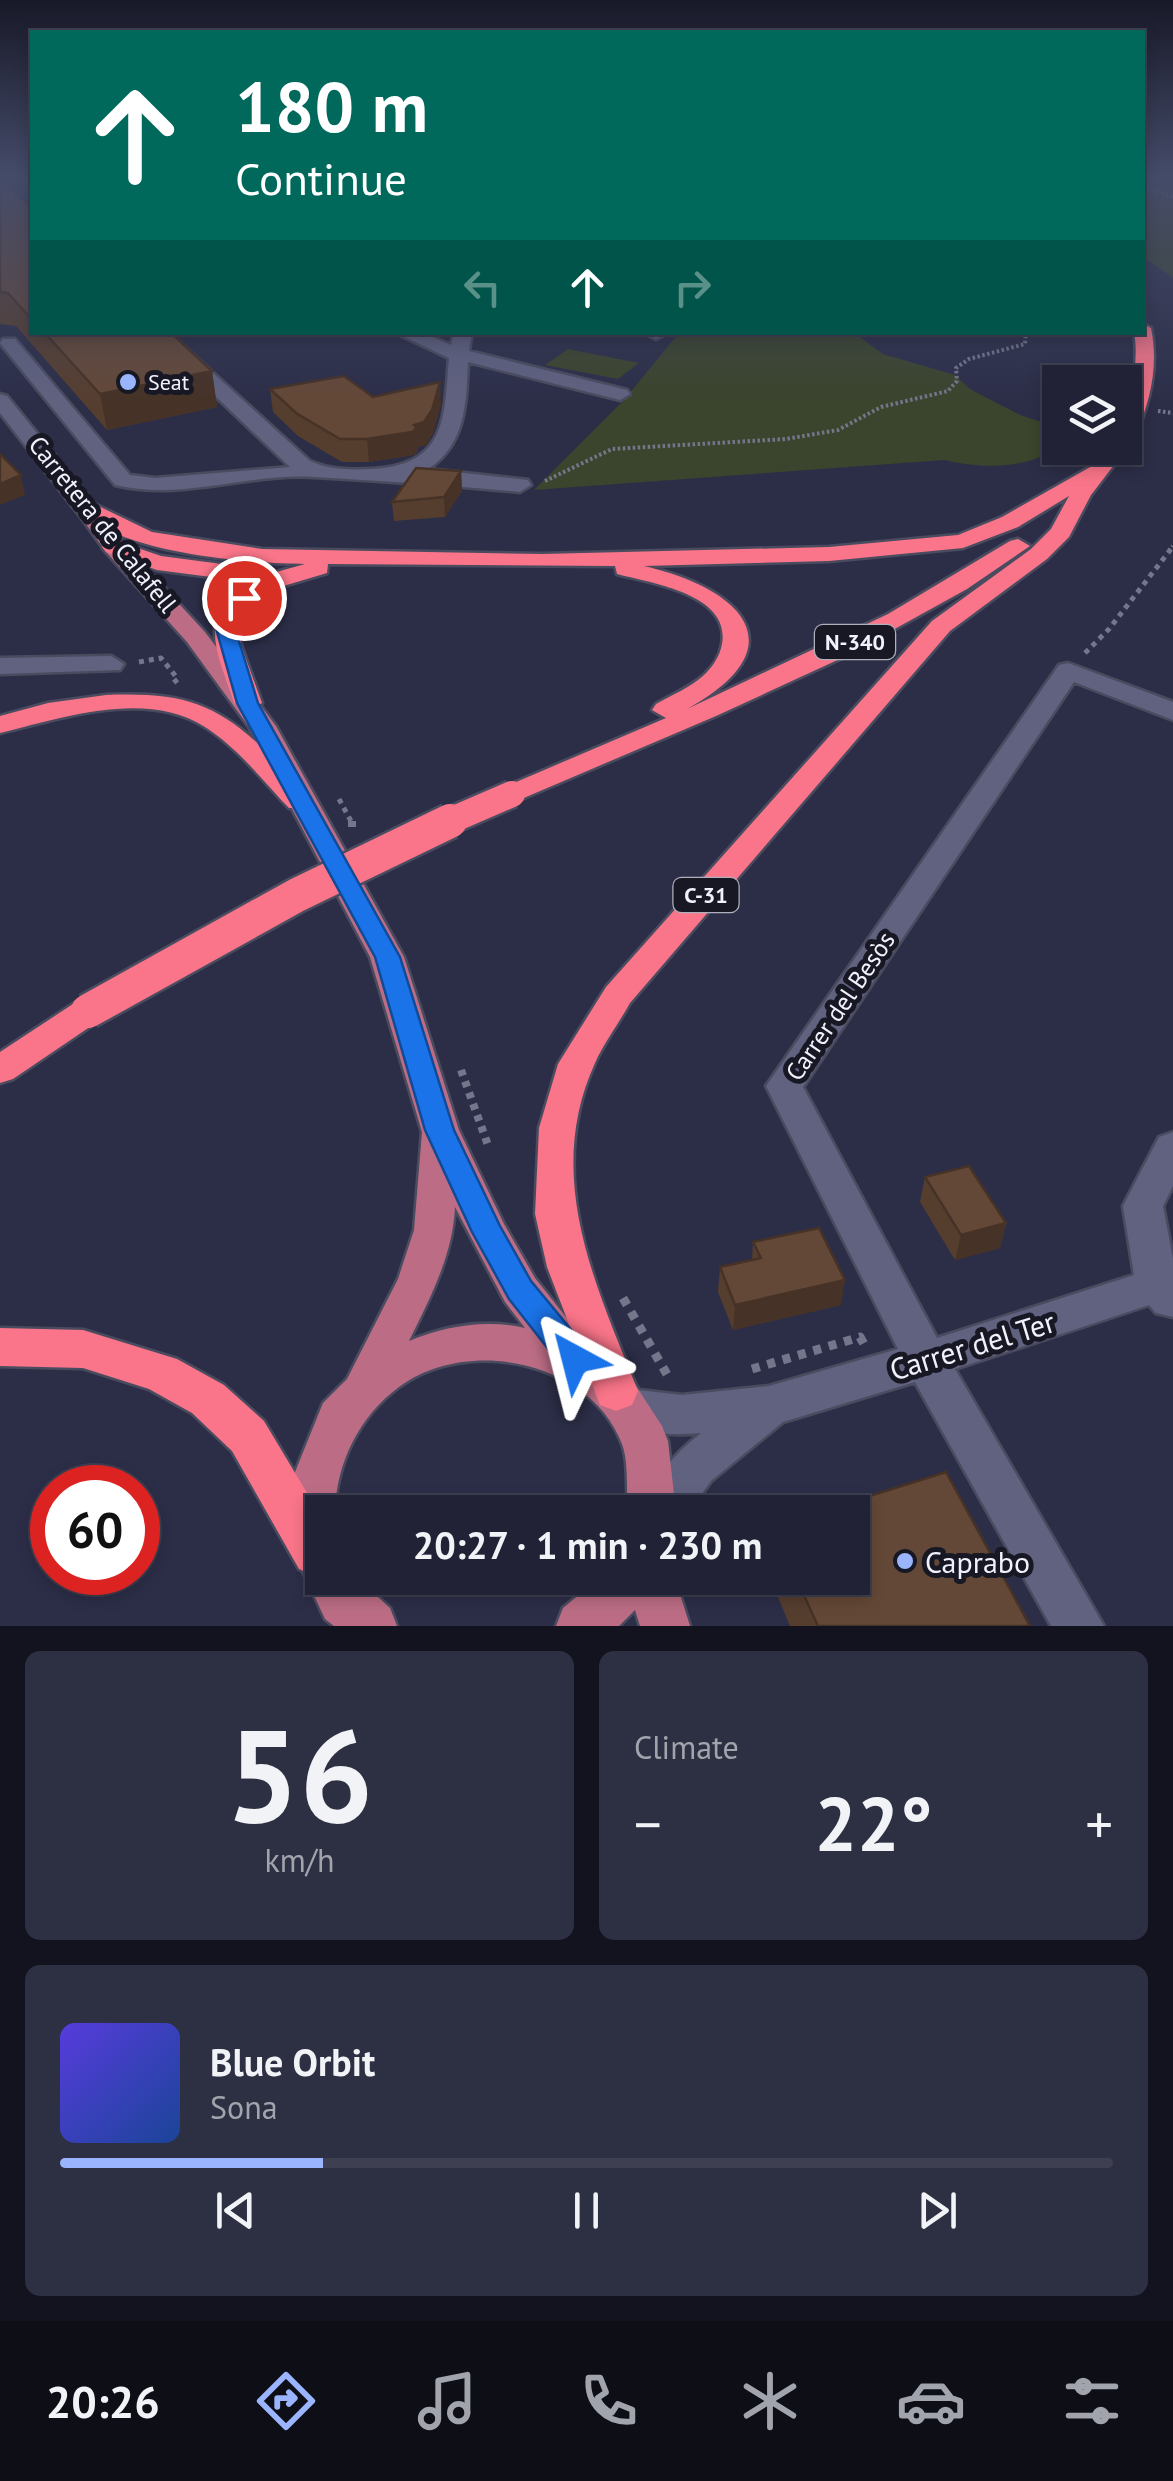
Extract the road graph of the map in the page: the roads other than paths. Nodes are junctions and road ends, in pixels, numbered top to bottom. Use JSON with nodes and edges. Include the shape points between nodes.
{"nodes":[{"id":1,"x":161,"y":335,"type":"edge"},
{"id":2,"x":410,"y":335,"type":"edge"},
{"id":3,"x":463,"y":335,"type":"edge"},
{"id":4,"x":1143,"y":335,"type":"edge"},
{"id":5,"x":3,"y":340,"type":"edge"},
{"id":6,"x":457,"y":354,"type":"junction"},
{"id":7,"x":1142,"y":386,"type":"edge"},
{"id":8,"x":620,"y":394,"type":"dead end"},
{"id":9,"x":0,"y":400,"type":"edge"},
{"id":10,"x":1096,"y":465,"type":"edge"},
{"id":11,"x":1103,"y":465,"type":"edge"},
{"id":12,"x":313,"y":471,"type":"junction"},
{"id":13,"x":404,"y":474,"type":"junction"},
{"id":14,"x":520,"y":485,"type":"road end"},
{"id":15,"x":1082,"y":493,"type":"junction"},
{"id":16,"x":84,"y":506,"type":"junction"},
{"id":17,"x":114,"y":547,"type":"junction"},
{"id":18,"x":371,"y":560,"type":"junction"},
{"id":19,"x":543,"y":561,"type":"junction"},
{"id":20,"x":286,"y":575,"type":"junction"},
{"id":21,"x":111,"y":664,"type":"dead end"},
{"id":22,"x":0,"y":666,"type":"edge"},
{"id":23,"x":248,"y":703,"type":"junction"},
{"id":24,"x":1173,"y":712,"type":"edge"},
{"id":25,"x":0,"y":725,"type":"edge"},
{"id":26,"x":607,"y":752,"type":"junction"},
{"id":27,"x":300,"y":802,"type":"junction"},
{"id":28,"x":88,"y":1011,"type":"junction"},
{"id":29,"x":0,"y":1048,"type":"edge"},
{"id":30,"x":0,"y":1070,"type":"edge"},
{"id":31,"x":440,"y":1130,"type":"junction"},
{"id":32,"x":1173,"y":1147,"type":"edge"},
{"id":33,"x":1168,"y":1289,"type":"edge"},
{"id":34,"x":0,"y":1347,"type":"edge"},
{"id":35,"x":575,"y":1359,"type":"junction"},
{"id":36,"x":926,"y":1360,"type":"junction"},
{"id":37,"x":758,"y":1388,"type":"junction"},
{"id":38,"x":362,"y":1389,"type":"junction"},
{"id":39,"x":622,"y":1400,"type":"junction"},
{"id":40,"x":312,"y":1495,"type":"edge"},
{"id":41,"x":654,"y":1495,"type":"edge"},
{"id":42,"x":674,"y":1495,"type":"edge"},
{"id":43,"x":305,"y":1533,"type":"edge"},
{"id":44,"x":340,"y":1595,"type":"edge"},
{"id":45,"x":652,"y":1604,"type":"edge"},
{"id":46,"x":372,"y":1626,"type":"edge"},
{"id":47,"x":581,"y":1626,"type":"edge"},
{"id":48,"x":1079,"y":1626,"type":"edge"}],
"edges":[{"from":1,"to":12,"type":"street"},
{"from":2,"to":6,"type":"street"},
{"from":3,"to":6,"type":"street"},
{"from":4,"to":7,"type":"highway"},
{"from":5,"to":12,"type":"street","via":[[123,480],[155,485]]},
{"from":6,"to":8,"type":"street"},
{"from":6,"to":13,"type":"street","via":[[453,427],[438,451]]},
{"from":9,"to":16,"type":"street","name":"Carretera de Calafell"},
{"from":10,"to":19,"type":"highway","via":[[1010,522],[962,540],[867,553]]},
{"from":11,"to":15,"type":"highway","number":"N-340"},
{"from":12,"to":13,"type":"street"},
{"from":13,"to":14,"type":"street"},
{"from":15,"to":26,"type":"highway","number":"N-340","via":[[984,570],[870,635]]},
{"from":15,"to":39,"type":"highway","number":"C-31","via":[[1061,532],[1039,554],[941,626],[618,995],[576,1064],[558,1128],[555,1214],[568,1267]]},
{"from":16,"to":17,"type":"main road","name":"Carretera de Calafell","number":"C-31"},
{"from":16,"to":18,"type":"highway","via":[[146,537],[207,550]]},
{"from":17,"to":20,"type":"highway","via":[[207,572]]},
{"from":17,"to":23,"type":"main road","name":"Carretera de Calafell","number":"C-31"},
{"from":18,"to":19,"type":"highway"},
{"from":18,"to":20,"type":"highway"},
{"from":19,"to":26,"type":"highway","via":[[683,583],[712,597],[738,630],[735,654],[716,680]]},
{"from":20,"to":23,"type":"highway","via":[[230,611],[226,628]]},
{"from":21,"to":22,"type":"street"},
{"from":23,"to":27,"type":"main road","name":"Carretera de Calafell","number":"C-31"},
{"from":24,"to":36,"type":"street","name":"Carrer del Besòs","via":[[1068,670],[784,1086]]},
{"from":25,"to":27,"type":"highway","via":[[114,702],[191,710],[212,719]]},
{"from":26,"to":28,"type":"highway","number":"N-340","bridge":true,"via":[[420,832],[246,920]]},
{"from":27,"to":31,"type":"main road","name":"Carretera de Calafell","number":"C-31","via":[[387,957]]},
{"from":28,"to":29,"type":"highway"},
{"from":28,"to":30,"type":"highway","number":"N-340"},
{"from":31,"to":35,"type":"main road","name":"Carretera de Calafell","number":"C-31","via":[[520,1290]]},
{"from":31,"to":38,"type":"main road","name":"Carretera de Calafell","number":"C-31","via":[[434,1230],[398,1326]]},
{"from":32,"to":33,"type":"street","via":[[1143,1206]]},
{"from":33,"to":36,"type":"street","name":"Carrer del Ter"},
{"from":34,"to":43,"type":"highway","via":[[83,1349],[160,1373],[208,1399],[248,1436]]},
{"from":35,"to":38,"type":"main road","number":"C-31","via":[[488,1338],[443,1344],[400,1362]]},
{"from":35,"to":39,"type":"main road","number":"C-31"},
{"from":36,"to":37,"type":"street","name":"Carrer del Ter","via":[[882,1373]]},
{"from":36,"to":48,"type":"street"},
{"from":37,"to":39,"type":"street","name":"Carrer del Ter","via":[[682,1414]]},
{"from":37,"to":42,"type":"street","name":"Carrer del Ter"},
{"from":38,"to":40,"type":"main road","number":"C-31","via":[[335,1424],[317,1463]]},
{"from":39,"to":41,"type":"main road","number":"C-31","via":[[648,1446]]},
{"from":44,"to":46,"type":"main road"},
{"from":45,"to":47,"type":"main road","via":[[616,1596]]}]}
